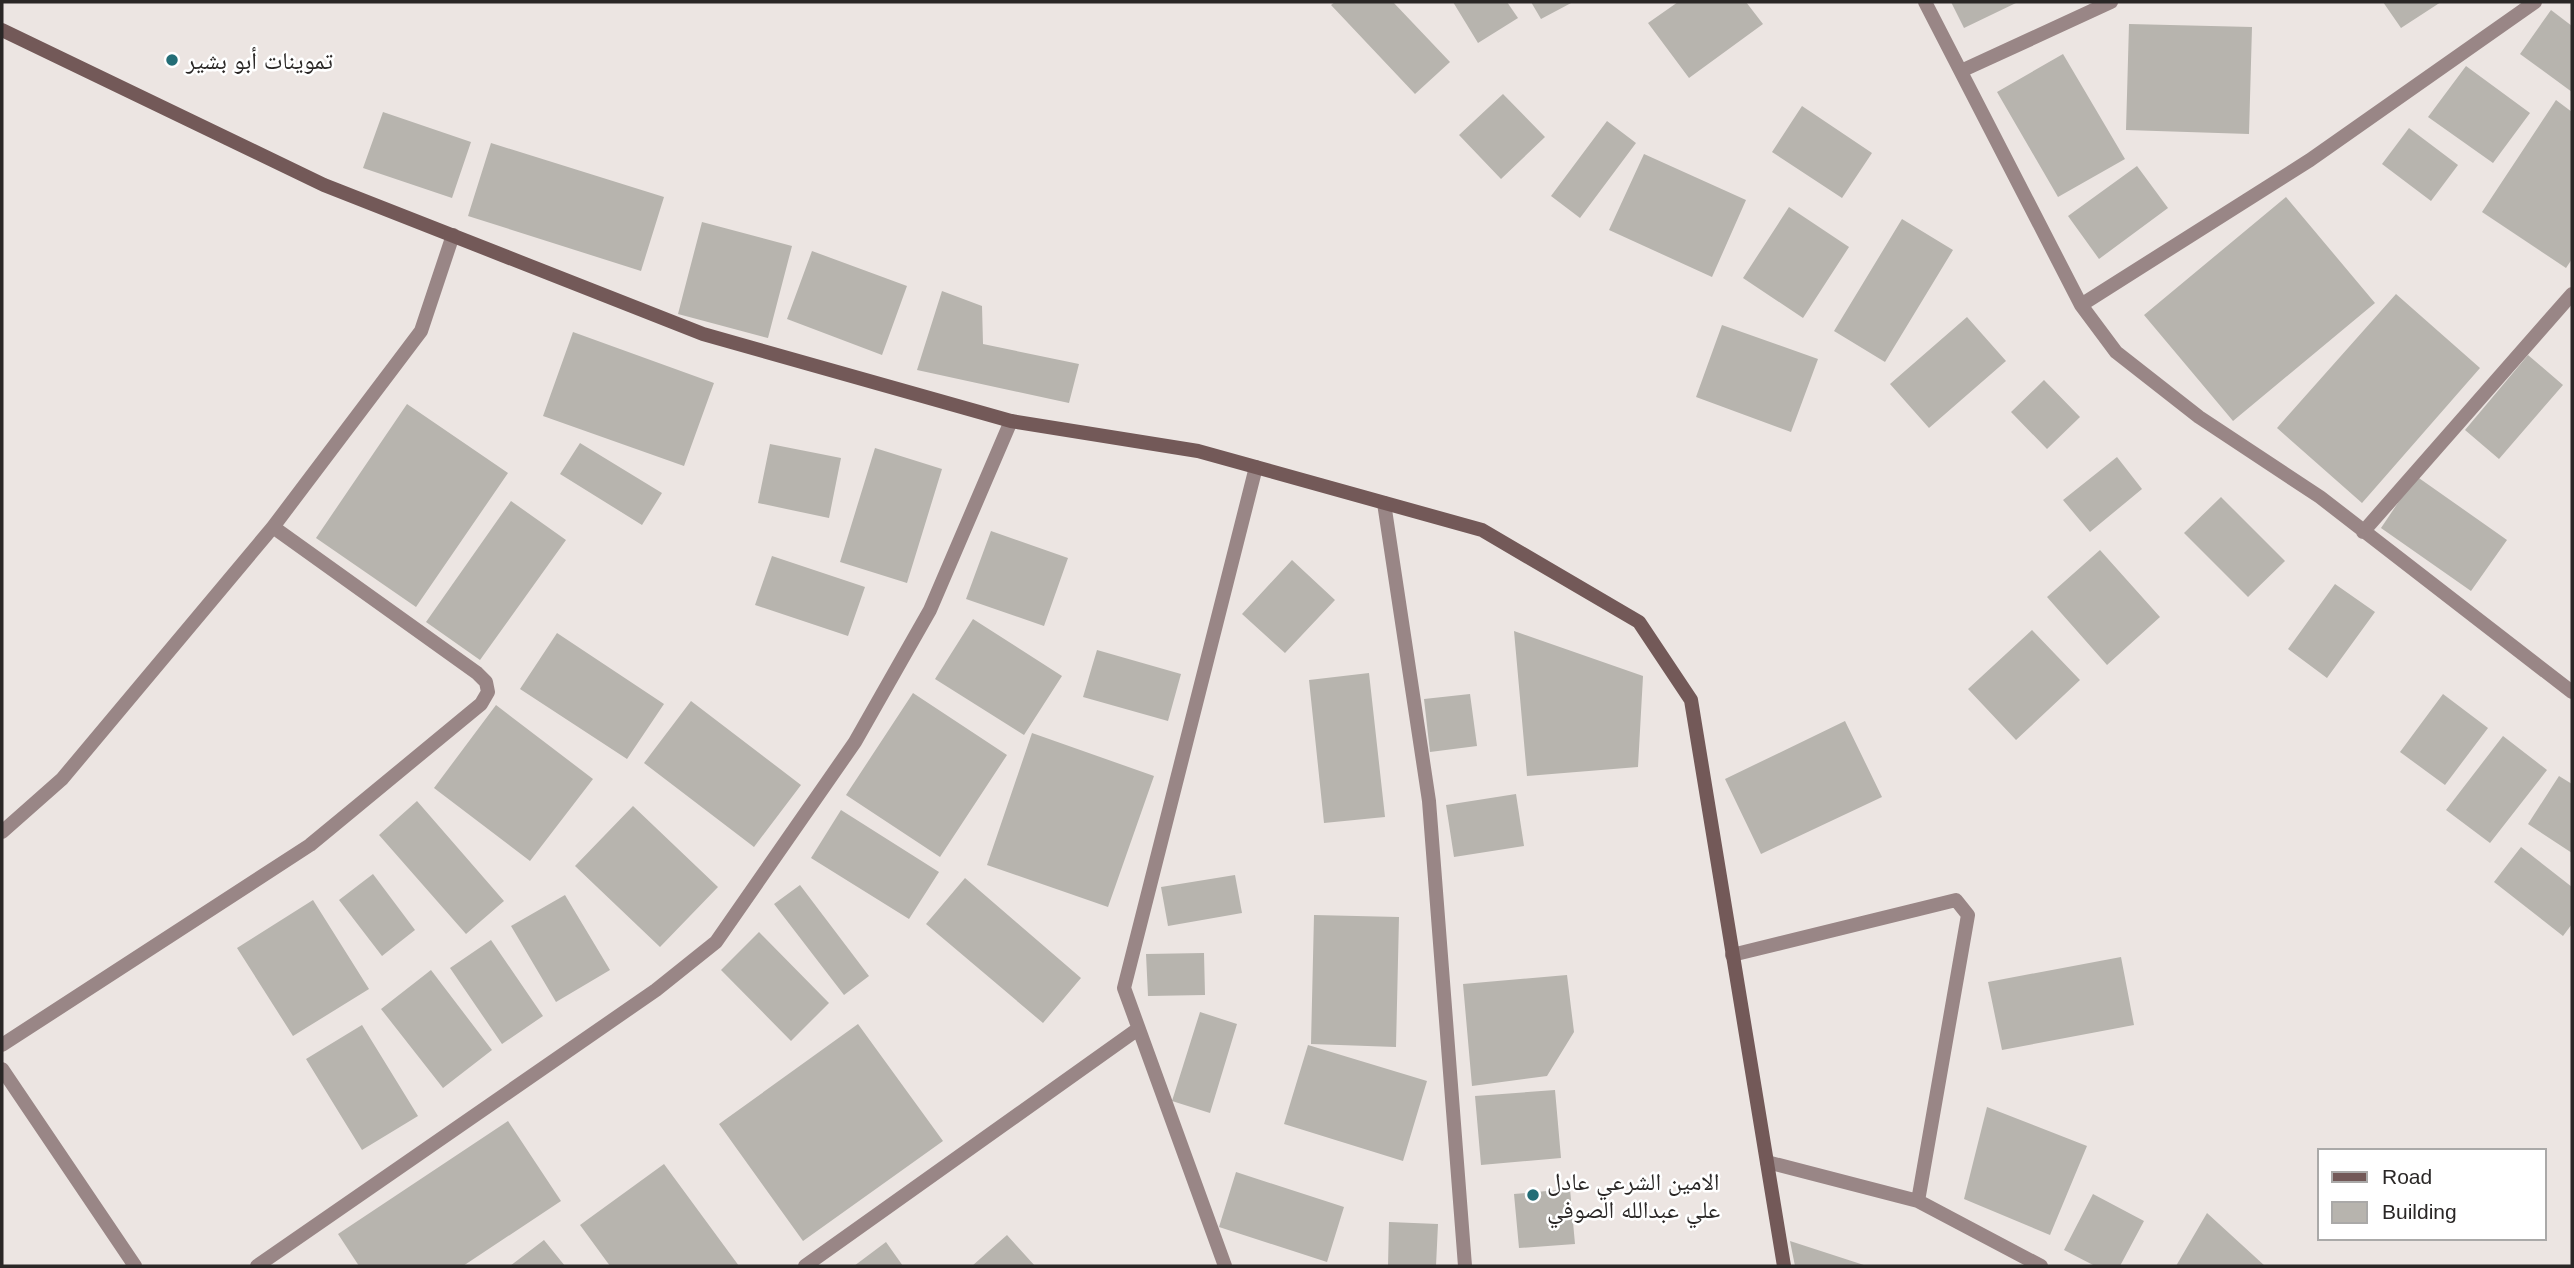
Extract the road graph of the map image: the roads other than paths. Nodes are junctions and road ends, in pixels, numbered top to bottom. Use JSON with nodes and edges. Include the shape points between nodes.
{"nodes":[{"id":1,"x":1925,"y":2,"type":"edge"},
{"id":2,"x":2111,"y":2,"type":"edge"},
{"id":3,"x":2535,"y":2,"type":"edge"},
{"id":4,"x":2,"y":30,"type":"edge"},
{"id":5,"x":1961,"y":71,"type":"junction"},
{"id":6,"x":453,"y":235,"type":"junction"},
{"id":7,"x":2572,"y":294,"type":"edge"},
{"id":8,"x":2081,"y":305,"type":"junction"},
{"id":9,"x":1011,"y":421,"type":"junction"},
{"id":10,"x":1256,"y":467,"type":"junction"},
{"id":11,"x":1384,"y":503,"type":"junction"},
{"id":12,"x":273,"y":527,"type":"junction"},
{"id":13,"x":2363,"y":533,"type":"junction"},
{"id":14,"x":2572,"y":692,"type":"edge"},
{"id":15,"x":2,"y":832,"type":"edge"},
{"id":16,"x":1732,"y":954,"type":"junction"},
{"id":17,"x":1138,"y":1029,"type":"junction"},
{"id":18,"x":2,"y":1045,"type":"edge"},
{"id":19,"x":2,"y":1069,"type":"edge"},
{"id":20,"x":1767,"y":1161,"type":"junction"},
{"id":21,"x":1918,"y":1201,"type":"junction"},
{"id":22,"x":135,"y":1266,"type":"edge"},
{"id":23,"x":257,"y":1266,"type":"edge"},
{"id":24,"x":805,"y":1266,"type":"edge"},
{"id":25,"x":1225,"y":1266,"type":"edge"},
{"id":26,"x":1465,"y":1266,"type":"edge"},
{"id":27,"x":1784,"y":1266,"type":"edge"},
{"id":28,"x":2041,"y":1266,"type":"edge"}],
"edges":[{"from":1,"to":5,"type":"street"},
{"from":2,"to":5,"type":"street"},
{"from":3,"to":8,"type":"street","via":[[2309,160]]},
{"from":4,"to":6,"type":"street","via":[[324,185]]},
{"from":5,"to":8,"type":"street"},
{"from":6,"to":9,"type":"street","via":[[703,334]]},
{"from":6,"to":12,"type":"street","via":[[421,331]]},
{"from":7,"to":13,"type":"street"},
{"from":8,"to":13,"type":"street","via":[[2116,352],[2199,417],[2320,497]]},
{"from":9,"to":10,"type":"street","via":[[1198,451]]},
{"from":9,"to":23,"type":"street","via":[[923,622],[855,742],[716,942],[656,990]]},
{"from":10,"to":11,"type":"street"},
{"from":10,"to":17,"type":"street","via":[[1124,988]]},
{"from":11,"to":16,"type":"street","via":[[1482,530],[1639,622],[1691,700]]},
{"from":11,"to":26,"type":"street","via":[[1429,801]]},
{"from":12,"to":15,"type":"street","via":[[62,779]]},
{"from":12,"to":18,"type":"street","via":[[477,673],[488,692],[481,704],[310,845]]},
{"from":13,"to":14,"type":"street"},
{"from":16,"to":20,"type":"street"},
{"from":16,"to":21,"type":"street","via":[[1956,900],[1964,906],[1968,915]]},
{"from":17,"to":24,"type":"street"},
{"from":17,"to":25,"type":"street"},
{"from":19,"to":22,"type":"street"},
{"from":20,"to":21,"type":"street"},
{"from":20,"to":27,"type":"street"},
{"from":21,"to":28,"type":"street"}]}
